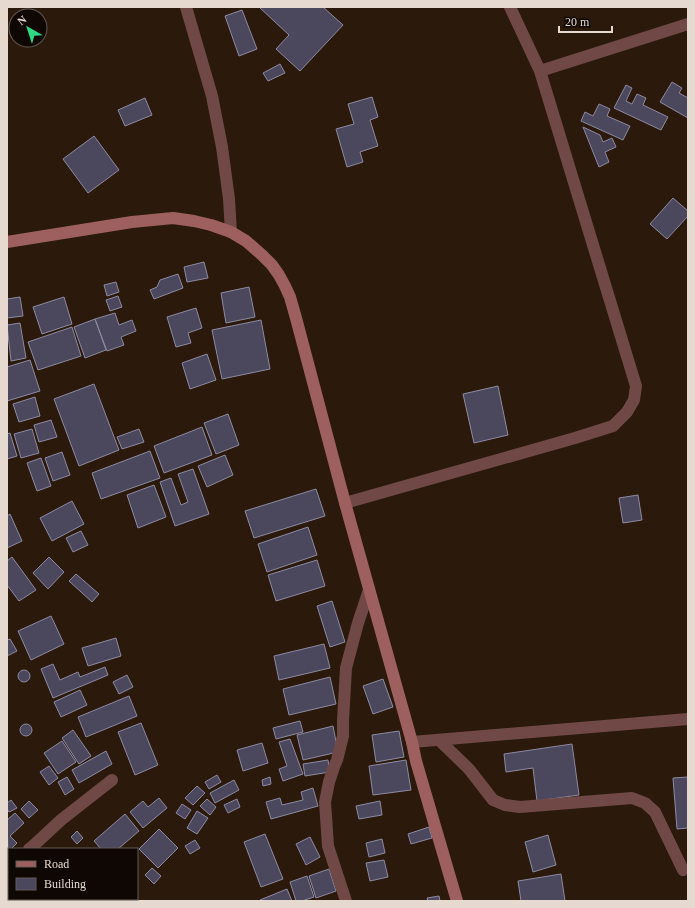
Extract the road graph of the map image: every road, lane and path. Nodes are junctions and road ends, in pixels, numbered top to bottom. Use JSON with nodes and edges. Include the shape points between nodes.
{"nodes":[{"id":1,"x":186,"y":7,"type":"edge"},
{"id":2,"x":510,"y":7,"type":"edge"},
{"id":3,"x":688,"y":24,"type":"edge"},
{"id":4,"x":540,"y":71,"type":"junction"},
{"id":5,"x":231,"y":232,"type":"junction"},
{"id":6,"x":7,"y":242,"type":"edge"},
{"id":7,"x":345,"y":503,"type":"junction"},
{"id":8,"x":369,"y":590,"type":"junction"},
{"id":9,"x":688,"y":719,"type":"edge"},
{"id":10,"x":439,"y":740,"type":"junction"},
{"id":11,"x":412,"y":742,"type":"junction"},
{"id":12,"x":112,"y":780,"type":"dead end"},
{"id":13,"x":30,"y":848,"type":"edge"},
{"id":14,"x":683,"y":870,"type":"dead end"},
{"id":15,"x":346,"y":901,"type":"edge"},
{"id":16,"x":457,"y":901,"type":"edge"}],
"edges":[{"from":1,"to":5,"type":"street","via":[[212,96],[222,147]]},
{"from":2,"to":4,"type":"street"},
{"from":3,"to":4,"type":"street"},
{"from":4,"to":7,"type":"street","via":[[636,386],[634,400],[627,412],[613,426]]},
{"from":5,"to":6,"type":"street","via":[[211,225],[173,218]]},
{"from":5,"to":7,"type":"street","via":[[246,241],[272,265],[285,286],[294,311]]},
{"from":7,"to":8,"type":"street"},
{"from":8,"to":11,"type":"street"},
{"from":8,"to":15,"type":"street","via":[[346,668],[343,736],[325,802],[328,846]]},
{"from":9,"to":10,"type":"street"},
{"from":10,"to":11,"type":"street"},
{"from":10,"to":14,"type":"street","via":[[469,769],[493,800],[505,805],[520,807],[632,798],[645,804],[655,812]]},
{"from":11,"to":16,"type":"street"},
{"from":12,"to":13,"type":"street"}]}
